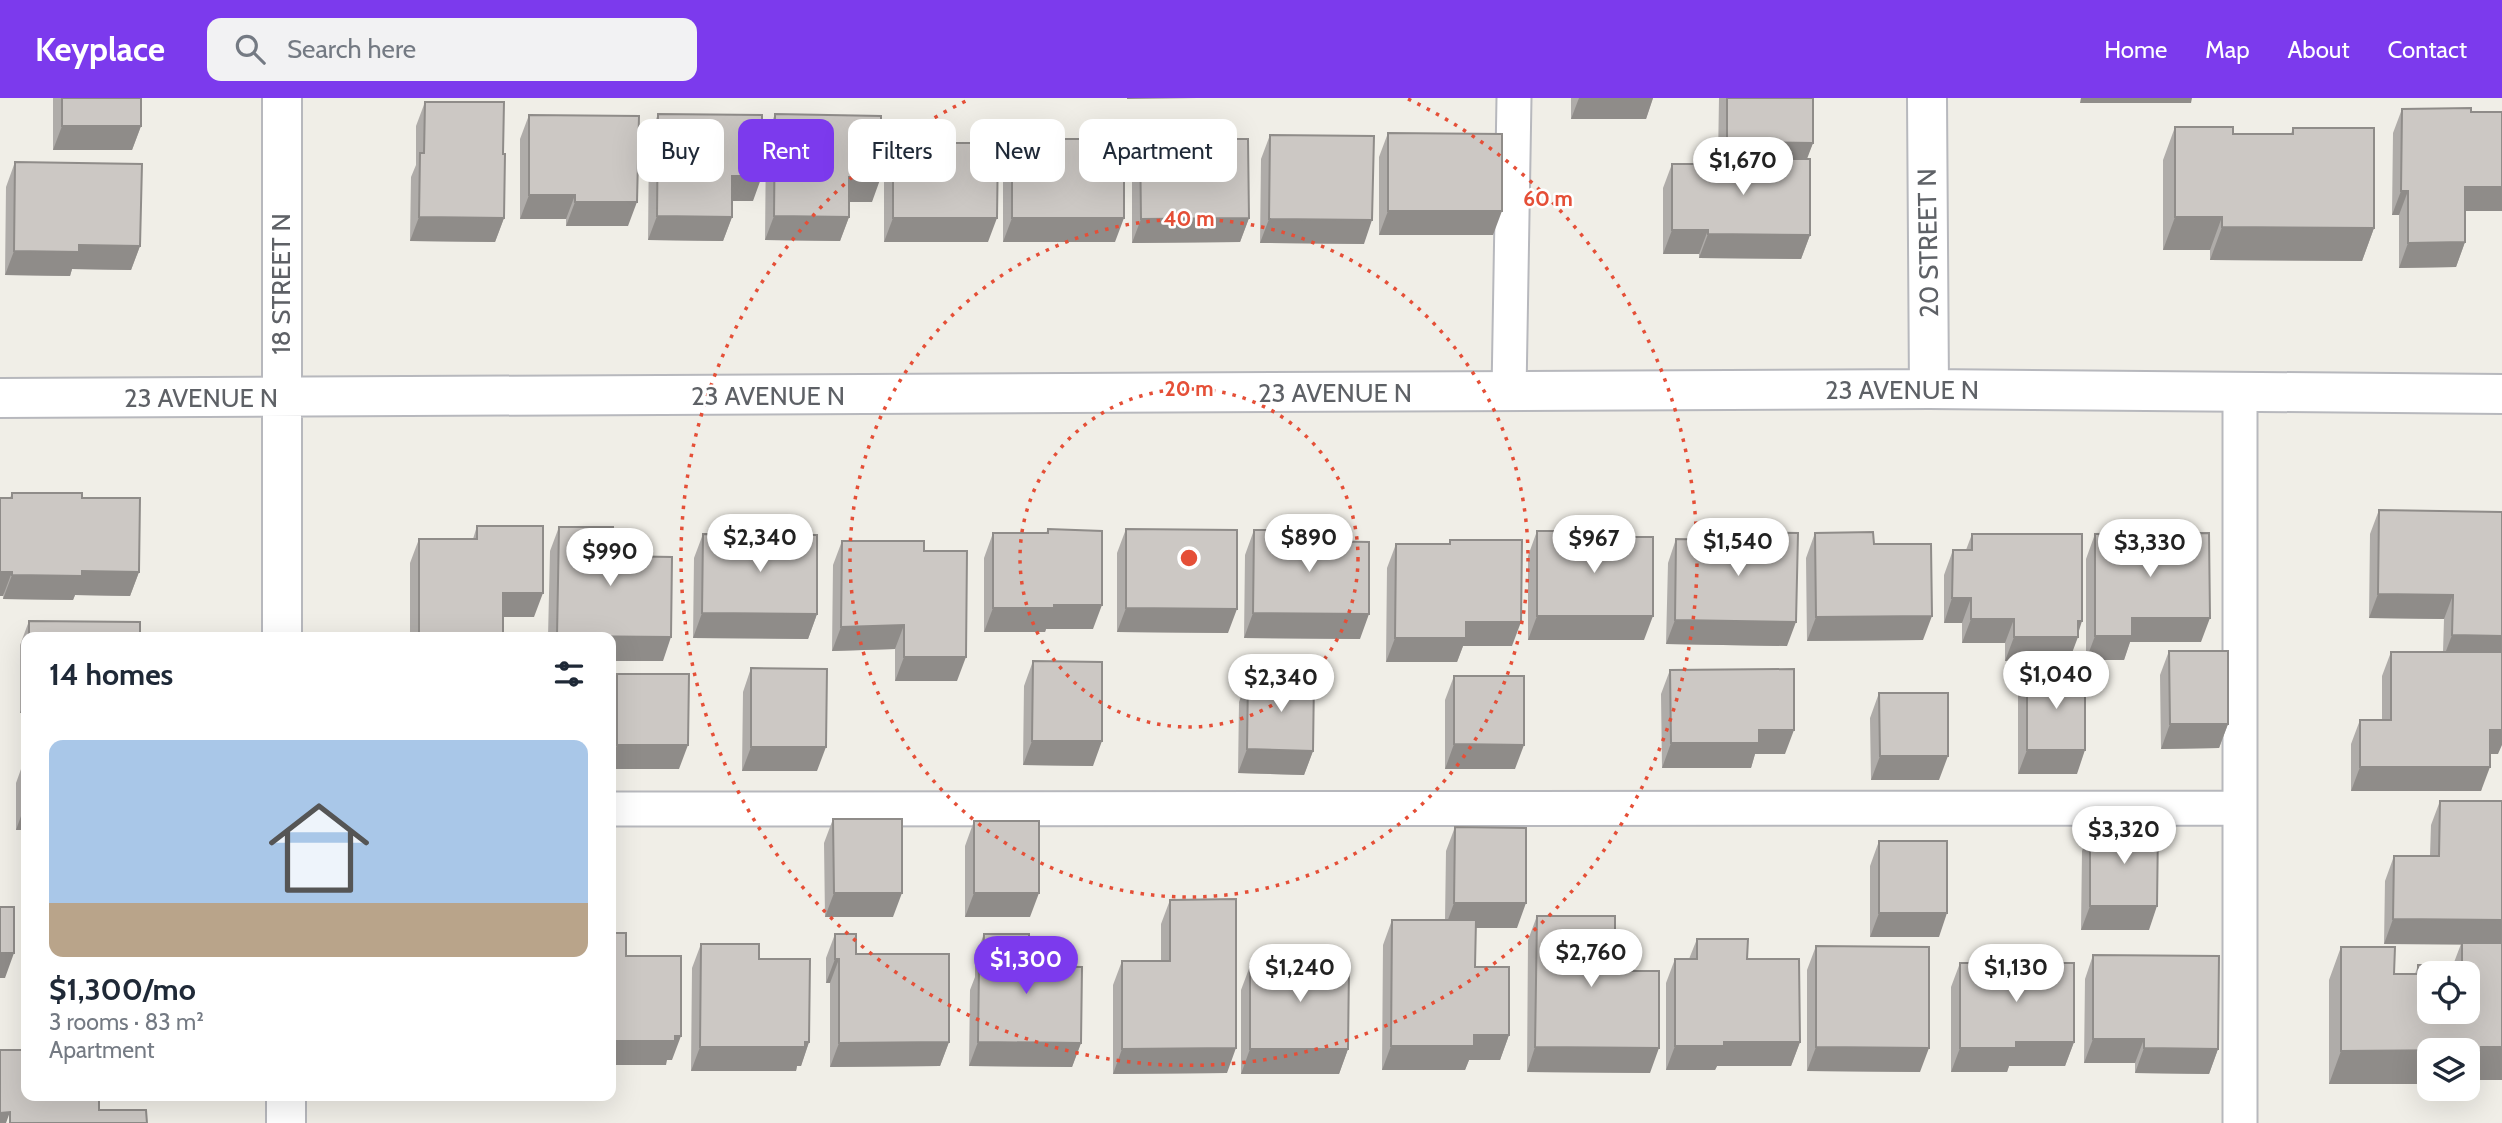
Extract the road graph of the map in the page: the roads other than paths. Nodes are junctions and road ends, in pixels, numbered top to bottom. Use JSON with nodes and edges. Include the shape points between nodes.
{"nodes":[{"id":1,"x":282,"y":98,"type":"edge"},
{"id":2,"x":1514,"y":98,"type":"edge"},
{"id":3,"x":1927,"y":98,"type":"edge"},
{"id":4,"x":1930,"y":389,"type":"junction"},
{"id":5,"x":1509,"y":392,"type":"junction"},
{"id":6,"x":2240,"y":392,"type":"junction"},
{"id":7,"x":2502,"y":394,"type":"edge"},
{"id":8,"x":0,"y":398,"type":"edge"},
{"id":9,"x":281,"y":398,"type":"junction"},
{"id":10,"x":282,"y":632,"type":"edge"},
{"id":11,"x":2240,"y":808,"type":"junction"},
{"id":12,"x":616,"y":809,"type":"edge"},
{"id":13,"x":286,"y":1101,"type":"edge"},
{"id":14,"x":286,"y":1123,"type":"edge"},
{"id":15,"x":2240,"y":1123,"type":"edge"}],
"edges":[{"from":1,"to":9,"type":"street","name":"18 STREET N"},
{"from":2,"to":5,"type":"lane"},
{"from":3,"to":4,"type":"street","name":"20 STREET N"},
{"from":4,"to":5,"type":"street","name":"23 AVENUE N"},
{"from":4,"to":6,"type":"street","name":"23 AVENUE N"},
{"from":5,"to":9,"type":"street","name":"23 AVENUE N"},
{"from":6,"to":7,"type":"street","name":"23 AVENUE N"},
{"from":6,"to":11,"type":"lane"},
{"from":8,"to":9,"type":"street","name":"23 AVENUE N"},
{"from":9,"to":10,"type":"street","name":"18 STREET N"},
{"from":11,"to":12,"type":"lane"},
{"from":11,"to":15,"type":"lane"},
{"from":13,"to":14,"type":"street"}]}
